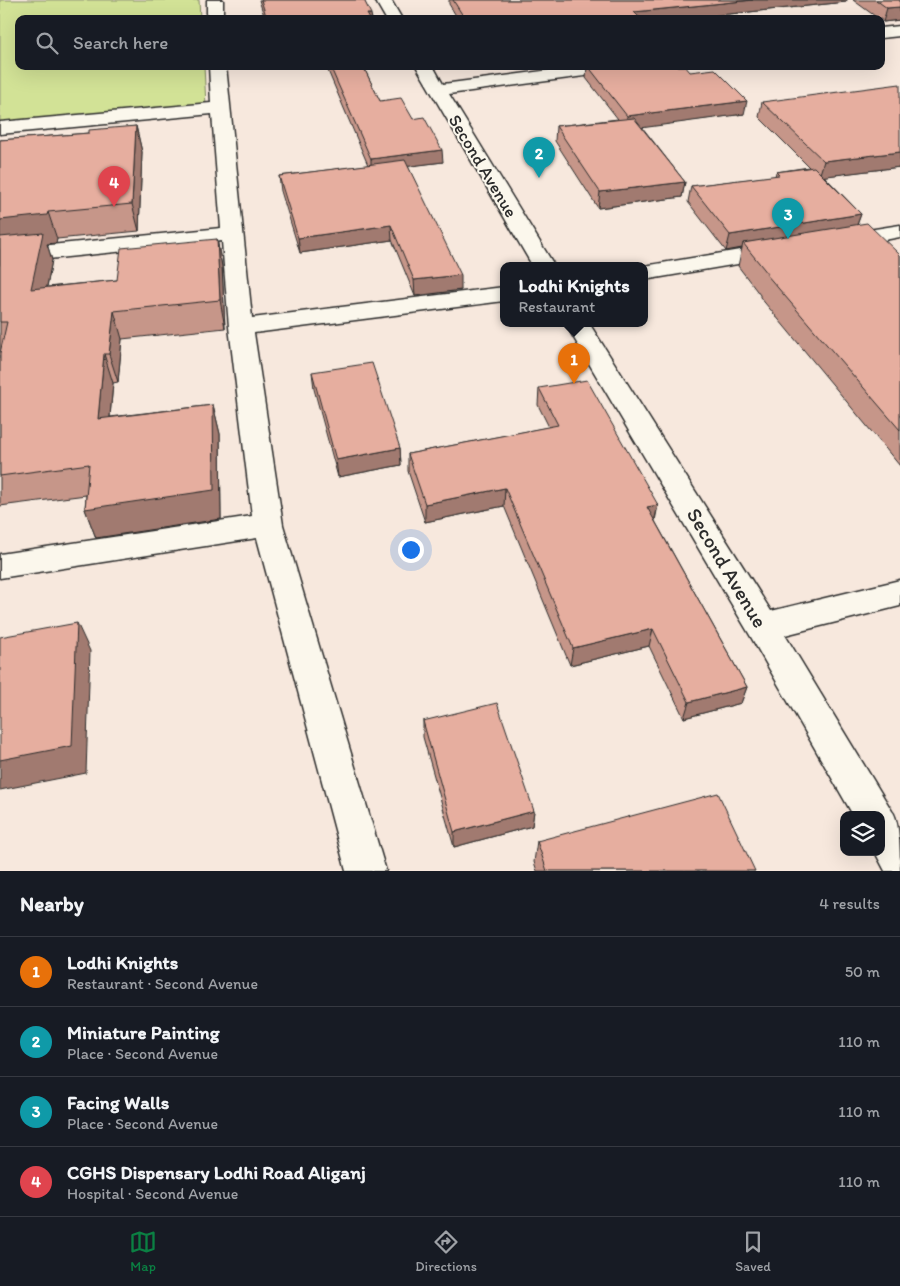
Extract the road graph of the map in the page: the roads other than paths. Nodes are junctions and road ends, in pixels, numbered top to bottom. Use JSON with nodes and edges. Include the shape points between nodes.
{"nodes":[{"id":1,"x":215,"y":0,"type":"edge"},
{"id":2,"x":383,"y":0,"type":"edge"},
{"id":3,"x":215,"y":15,"type":"edge"},
{"id":4,"x":392,"y":15,"type":"edge"},
{"id":5,"x":900,"y":31,"type":"edge"},
{"id":6,"x":885,"y":33,"type":"edge"},
{"id":7,"x":217,"y":70,"type":"edge"},
{"id":8,"x":426,"y":70,"type":"edge"},
{"id":9,"x":591,"y":70,"type":"edge"},
{"id":10,"x":438,"y":90,"type":"junction"},
{"id":11,"x":222,"y":108,"type":"junction"},
{"id":12,"x":0,"y":128,"type":"edge"},
{"id":13,"x":900,"y":231,"type":"edge"},
{"id":14,"x":233,"y":233,"type":"junction"},
{"id":15,"x":821,"y":244,"type":"edge"},
{"id":16,"x":792,"y":249,"type":"edge"},
{"id":17,"x":0,"y":257,"type":"edge"},
{"id":18,"x":541,"y":262,"type":"edge"},
{"id":19,"x":648,"y":272,"type":"edge"},
{"id":20,"x":500,"y":295,"type":"edge"},
{"id":21,"x":241,"y":327,"type":"junction"},
{"id":22,"x":580,"y":327,"type":"edge"},
{"id":23,"x":268,"y":525,"type":"junction"},
{"id":24,"x":0,"y":566,"type":"edge"},
{"id":25,"x":900,"y":593,"type":"edge"},
{"id":26,"x":763,"y":627,"type":"junction"},
{"id":27,"x":872,"y":811,"type":"edge"},
{"id":28,"x":885,"y":833,"type":"edge"},
{"id":29,"x":900,"y":858,"type":"edge"},
{"id":30,"x":366,"y":871,"type":"edge"}],
"edges":[{"from":1,"to":3,"type":"street"},
{"from":2,"to":4,"type":"street"},
{"from":5,"to":6,"type":"street"},
{"from":7,"to":11,"type":"street"},
{"from":8,"to":10,"type":"street","name":"Second Avenue"},
{"from":9,"to":10,"type":"street"},
{"from":10,"to":18,"type":"street","name":"Second Avenue"},
{"from":11,"to":12,"type":"street"},
{"from":11,"to":14,"type":"street"},
{"from":13,"to":15,"type":"street"},
{"from":14,"to":17,"type":"street"},
{"from":14,"to":21,"type":"street"},
{"from":16,"to":19,"type":"street"},
{"from":20,"to":21,"type":"street"},
{"from":21,"to":23,"type":"street"},
{"from":22,"to":26,"type":"street","name":"Second Avenue"},
{"from":23,"to":24,"type":"street"},
{"from":23,"to":30,"type":"street"},
{"from":25,"to":26,"type":"street"},
{"from":26,"to":27,"type":"street","name":"Second Avenue"},
{"from":28,"to":29,"type":"street"}]}
